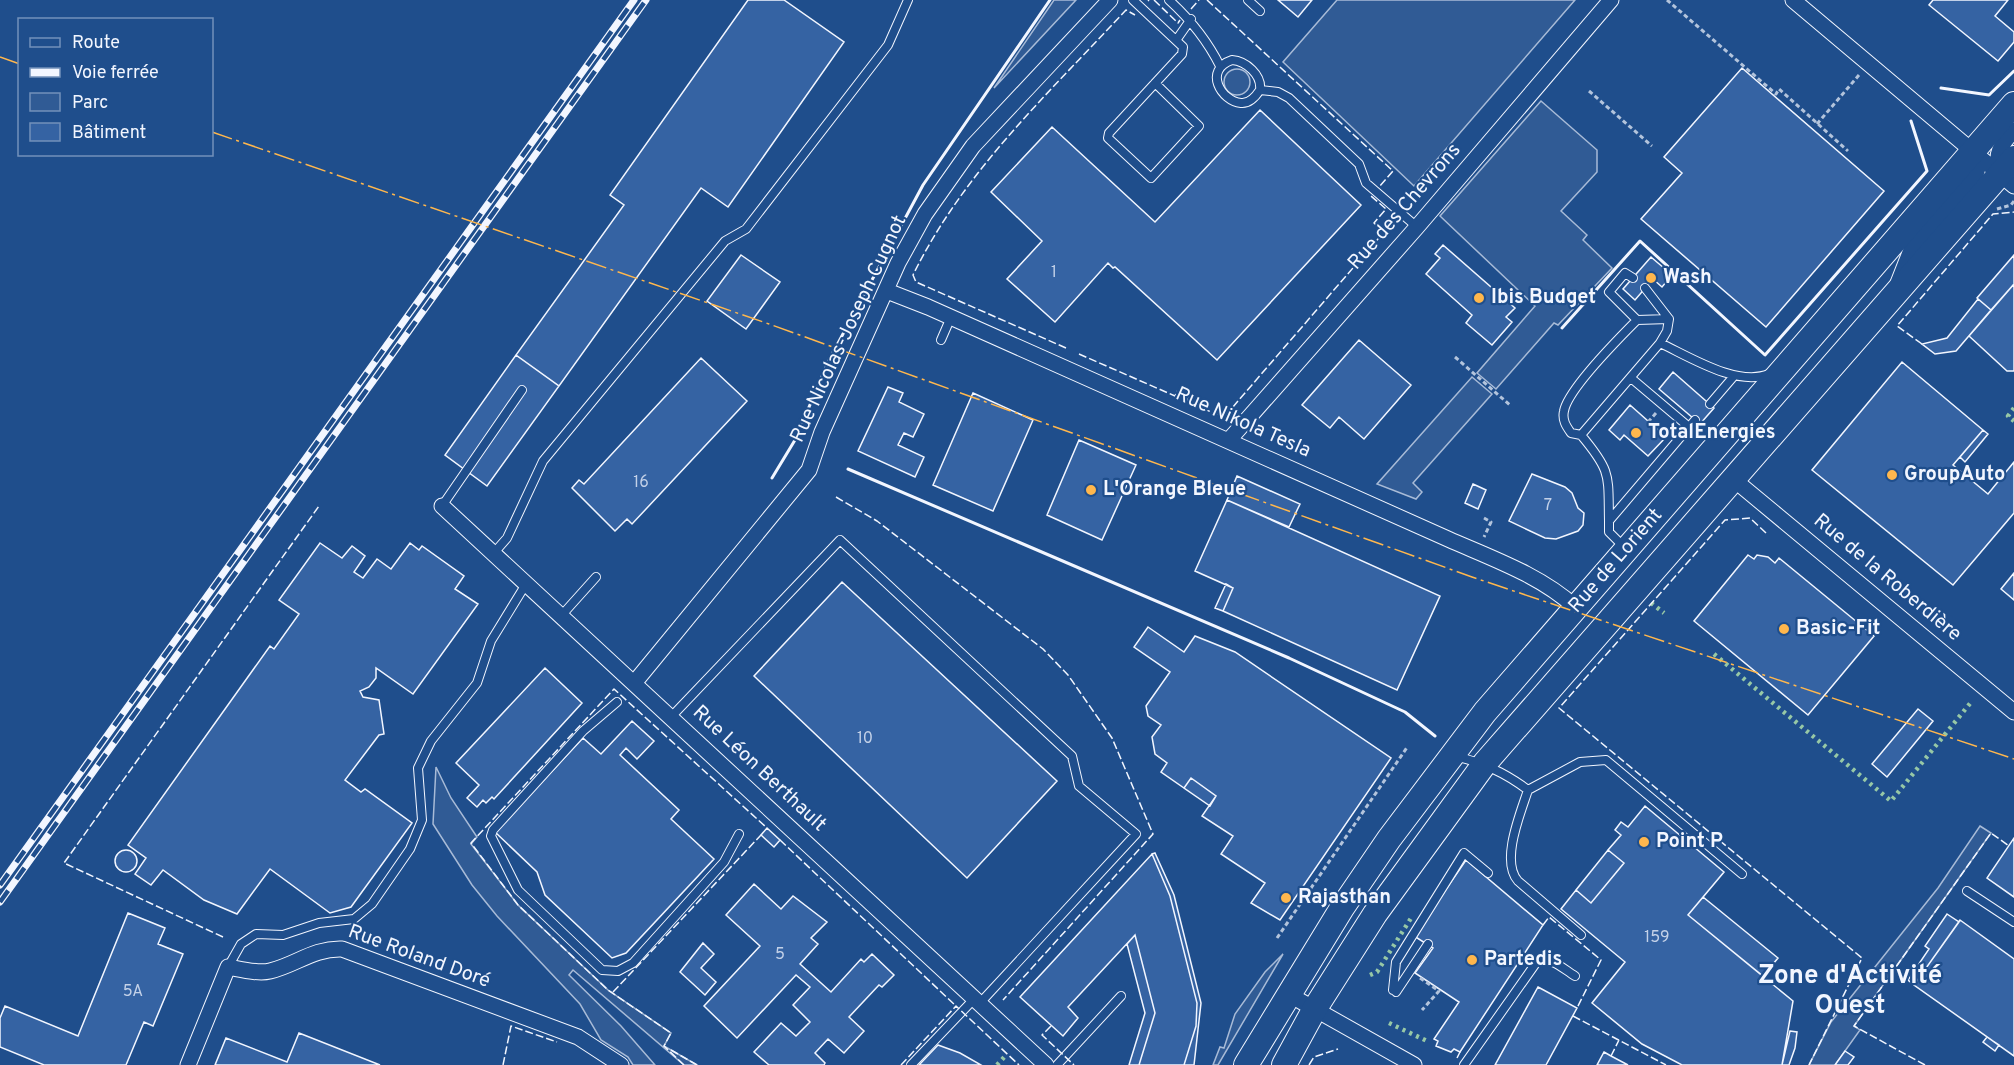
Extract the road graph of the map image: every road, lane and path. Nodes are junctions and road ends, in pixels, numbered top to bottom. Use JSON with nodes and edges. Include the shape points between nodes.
{"nodes":[{"id":1,"x":908,"y":0,"type":"edge"},
{"id":2,"x":1110,"y":0,"type":"edge"},
{"id":3,"x":1133,"y":0,"type":"edge"},
{"id":4,"x":1169,"y":0,"type":"edge"},
{"id":5,"x":1248,"y":0,"type":"edge"},
{"id":6,"x":1611,"y":0,"type":"edge"},
{"id":7,"x":1667,"y":0,"type":"edge"},
{"id":8,"x":1793,"y":0,"type":"edge"},
{"id":9,"x":1260,"y":11,"type":"dead end"},
{"id":10,"x":1191,"y":19,"type":"junction"},
{"id":11,"x":1177,"y":39,"type":"junction"},
{"id":12,"x":1869,"y":63,"type":"junction"},
{"id":13,"x":1220,"y":66,"type":"junction"},
{"id":14,"x":1155,"y":83,"type":"junction"},
{"id":15,"x":1260,"y":90,"type":"junction"},
{"id":16,"x":1589,"y":90,"type":"dead end"},
{"id":17,"x":2014,"y":104,"type":"edge"},
{"id":18,"x":1817,"y":124,"type":"junction"},
{"id":19,"x":2014,"y":130,"type":"edge"},
{"id":20,"x":1652,"y":146,"type":"dead end"},
{"id":21,"x":1848,"y":151,"type":"dead end"},
{"id":22,"x":1974,"y":151,"type":"junction"},
{"id":23,"x":2010,"y":172,"type":"edge"},
{"id":24,"x":2014,"y":201,"type":"edge"},
{"id":25,"x":1992,"y":210,"type":"dead end"},
{"id":26,"x":1417,"y":227,"type":"junction"},
{"id":27,"x":1633,"y":278,"type":"dead end"},
{"id":28,"x":1645,"y":288,"type":"dead end"},
{"id":29,"x":886,"y":291,"type":"junction"},
{"id":30,"x":1893,"y":294,"type":"junction"},
{"id":31,"x":951,"y":317,"type":"junction"},
{"id":32,"x":1637,"y":320,"type":"junction"},
{"id":33,"x":1669,"y":320,"type":"junction"},
{"id":34,"x":941,"y":340,"type":"dead end"},
{"id":35,"x":1660,"y":344,"type":"junction"},
{"id":36,"x":1455,"y":357,"type":"dead end"},
{"id":37,"x":1789,"y":364,"type":"junction"},
{"id":38,"x":1734,"y":376,"type":"junction"},
{"id":39,"x":1631,"y":378,"type":"junction"},
{"id":40,"x":522,"y":390,"type":"dead end"},
{"id":41,"x":1710,"y":404,"type":"dead end"},
{"id":42,"x":1511,"y":405,"type":"dead end"},
{"id":43,"x":1695,"y":420,"type":"dead end"},
{"id":44,"x":1689,"y":428,"type":"junction"},
{"id":45,"x":1581,"y":435,"type":"junction"},
{"id":46,"x":1229,"y":440,"type":"junction"},
{"id":47,"x":1732,"y":478,"type":"junction"},
{"id":48,"x":442,"y":506,"type":"joint"},
{"id":49,"x":1484,"y":518,"type":"dead end"},
{"id":50,"x":1609,"y":521,"type":"junction"},
{"id":51,"x":1626,"y":550,"type":"junction"},
{"id":52,"x":1478,"y":552,"type":"junction"},
{"id":53,"x":493,"y":554,"type":"junction"},
{"id":54,"x":596,"y":577,"type":"dead end"},
{"id":55,"x":526,"y":584,"type":"junction"},
{"id":56,"x":1575,"y":608,"type":"junction"},
{"id":57,"x":561,"y":616,"type":"junction"},
{"id":58,"x":635,"y":682,"type":"junction"},
{"id":59,"x":616,"y":702,"type":"dead end"},
{"id":60,"x":2014,"y":712,"type":"edge"},
{"id":61,"x":672,"y":716,"type":"junction"},
{"id":62,"x":1408,"y":746,"type":"dead end"},
{"id":63,"x":1451,"y":755,"type":"junction"},
{"id":64,"x":1485,"y":763,"type":"junction"},
{"id":65,"x":1528,"y":790,"type":"junction"},
{"id":66,"x":739,"y":834,"type":"dead end"},
{"id":67,"x":1488,"y":873,"type":"dead end"},
{"id":68,"x":1742,"y":874,"type":"dead end"},
{"id":69,"x":1967,"y":891,"type":"dead end"},
{"id":70,"x":2014,"y":922,"type":"edge"},
{"id":71,"x":1581,"y":935,"type":"dead end"},
{"id":72,"x":1278,"y":938,"type":"dead end"},
{"id":73,"x":1428,"y":944,"type":"dead end"},
{"id":74,"x":228,"y":967,"type":"junction"},
{"id":75,"x":1416,"y":975,"type":"dead end"},
{"id":76,"x":1575,"y":976,"type":"dead end"},
{"id":77,"x":1288,"y":994,"type":"junction"},
{"id":78,"x":1121,"y":996,"type":"dead end"},
{"id":79,"x":977,"y":1001,"type":"junction"},
{"id":80,"x":1314,"y":1010,"type":"junction"},
{"id":81,"x":1422,"y":1010,"type":"dead end"},
{"id":82,"x":188,"y":1065,"type":"edge"},
{"id":83,"x":621,"y":1065,"type":"edge"},
{"id":84,"x":911,"y":1065,"type":"edge"},
{"id":85,"x":1046,"y":1065,"type":"edge"},
{"id":86,"x":1057,"y":1065,"type":"edge"},
{"id":87,"x":1246,"y":1065,"type":"edge"},
{"id":88,"x":1284,"y":1065,"type":"edge"},
{"id":89,"x":1414,"y":1065,"type":"edge"},
{"id":90,"x":1464,"y":1065,"type":"edge"}],
"edges":[{"from":1,"to":53,"type":"lane","via":[[888,45],[775,193],[746,229],[725,241],[543,461],[507,538]]},
{"from":2,"to":29,"type":"street","name":"Rue Nicolas-Joseph Cugnot","via":[[973,146],[908,242]]},
{"from":3,"to":11,"type":"lane"},
{"from":4,"to":10,"type":"lane"},
{"from":5,"to":9,"type":"lane"},
{"from":6,"to":26,"type":"street","name":"Rue des Chevrons"},
{"from":7,"to":18,"type":"path","via":[[1776,94],[1779,89]]},
{"from":8,"to":12,"type":"street"},
{"from":10,"to":11,"type":"lane"},
{"from":10,"to":13,"type":"lane"},
{"from":11,"to":14,"type":"lane","via":[[1184,51]]},
{"from":12,"to":18,"type":"path"},
{"from":12,"to":22,"type":"street"},
{"from":13,"to":15,"type":"lane","via":[[1238,60],[1256,74]]},
{"from":13,"to":15,"type":"lane","via":[[1216,72],[1218,84],[1233,99],[1249,102]]},
{"from":14,"to":14,"type":"lane","via":[[1108,138],[1151,178],[1199,126]]},
{"from":15,"to":26,"type":"lane","via":[[1278,92],[1288,98],[1359,164],[1366,183]]},
{"from":16,"to":20,"type":"path"},
{"from":17,"to":22,"type":"main road","name":"Rue de Lorient"},
{"from":18,"to":21,"type":"path"},
{"from":19,"to":23,"type":"street","via":[[1999,148],[1996,163]]},
{"from":22,"to":23,"type":"street"},
{"from":22,"to":30,"type":"street","name":"Rue de Lorient","via":[[1980,160],[1977,175],[1911,250]]},
{"from":22,"to":37,"type":"main road","name":"Rue de Lorient"},
{"from":23,"to":30,"type":"main road","name":"Rue de Lorient"},
{"from":24,"to":25,"type":"path"},
{"from":26,"to":46,"type":"street","name":"Rue des Chevrons"},
{"from":27,"to":32,"type":"lane","via":[[1625,273],[1609,292]]},
{"from":28,"to":33,"type":"lane"},
{"from":29,"to":31,"type":"street","name":"Rue Nikola Tesla"},
{"from":29,"to":58,"type":"street","name":"Rue Nicolas-Joseph Cugnot","via":[[822,432],[809,470]]},
{"from":30,"to":47,"type":"main road","name":"Rue de Lorient"},
{"from":31,"to":34,"type":"lane"},
{"from":31,"to":46,"type":"street","name":"Rue Nikola Tesla"},
{"from":32,"to":33,"type":"lane"},
{"from":32,"to":45,"type":"lane","via":[[1566,406],[1566,426],[1571,433]]},
{"from":33,"to":35,"type":"lane"},
{"from":35,"to":38,"type":"lane"},
{"from":35,"to":39,"type":"lane"},
{"from":36,"to":42,"type":"path"},
{"from":37,"to":38,"type":"lane","via":[[1751,380]]},
{"from":37,"to":51,"type":"main road","name":"Rue de Lorient"},
{"from":38,"to":41,"type":"lane"},
{"from":39,"to":44,"type":"lane"},
{"from":39,"to":45,"type":"lane"},
{"from":40,"to":48,"type":"lane"},
{"from":43,"to":44,"type":"lane"},
{"from":44,"to":50,"type":"lane"},
{"from":45,"to":50,"type":"lane","via":[[1606,469]]},
{"from":46,"to":52,"type":"street","name":"Rue Nikola Tesla"},
{"from":47,"to":60,"type":"street","name":"Rue de la Roberdière"},
{"from":47,"to":64,"type":"main road","name":"Rue de Lorient"},
{"from":48,"to":53,"type":"street","name":"Rue Léon Berthault"},
{"from":49,"to":52,"type":"path","via":[[1491,522]]},
{"from":50,"to":51,"type":"lane","via":[[1609,532]]},
{"from":51,"to":56,"type":"main road","name":"Rue de Lorient"},
{"from":52,"to":56,"type":"street","name":"Rue Nikola Tesla","via":[[1550,587]]},
{"from":53,"to":55,"type":"street","name":"Rue Léon Berthault"},
{"from":54,"to":57,"type":"lane"},
{"from":55,"to":57,"type":"street","name":"Rue Léon Berthault"},
{"from":55,"to":74,"type":"lane","via":[[491,640],[477,683],[431,741],[418,768],[422,820],[410,849],[372,904],[354,919],[319,923],[283,935],[256,934],[241,944]]},
{"from":56,"to":63,"type":"main road","name":"Rue de Lorient"},
{"from":57,"to":58,"type":"street","name":"Rue Léon Berthault"},
{"from":58,"to":61,"type":"street","name":"Rue Léon Berthault"},
{"from":59,"to":66,"type":"lane","via":[[583,731],[493,830],[496,850],[518,890],[602,970],[618,971],[633,963],[724,862]]},
{"from":61,"to":79,"type":"street","name":"Rue Léon Berthault"},
{"from":61,"to":79,"type":"lane","via":[[840,540],[1072,756],[1079,786],[1136,834]]},
{"from":62,"to":72,"type":"path"},
{"from":63,"to":64,"type":"lane"},
{"from":63,"to":77,"type":"main road","name":"Rue de Lorient","via":[[1348,898]]},
{"from":64,"to":65,"type":"lane"},
{"from":64,"to":80,"type":"main road","name":"Rue de Lorient","via":[[1375,914]]},
{"from":65,"to":68,"type":"lane","via":[[1580,762],[1606,760]]},
{"from":65,"to":71,"type":"lane","via":[[1515,831],[1512,873]]},
{"from":67,"to":73,"type":"lane","via":[[1464,853],[1396,962],[1395,991]]},
{"from":69,"to":70,"type":"lane"},
{"from":74,"to":82,"type":"street"},
{"from":74,"to":83,"type":"street","name":"Rue Roland Doré","via":[[269,971],[312,952],[342,949],[578,1037]]},
{"from":75,"to":81,"type":"path","via":[[1438,991]]},
{"from":76,"to":90,"type":"lane","via":[[1551,961],[1536,963]]},
{"from":77,"to":80,"type":"street"},
{"from":77,"to":87,"type":"main road","name":"Rue de Lorient"},
{"from":78,"to":86,"type":"lane"},
{"from":79,"to":84,"type":"lane"},
{"from":79,"to":85,"type":"street","name":"Rue Léon Berthault"},
{"from":80,"to":88,"type":"main road","name":"Rue de Lorient"},
{"from":80,"to":89,"type":"street"}]}
